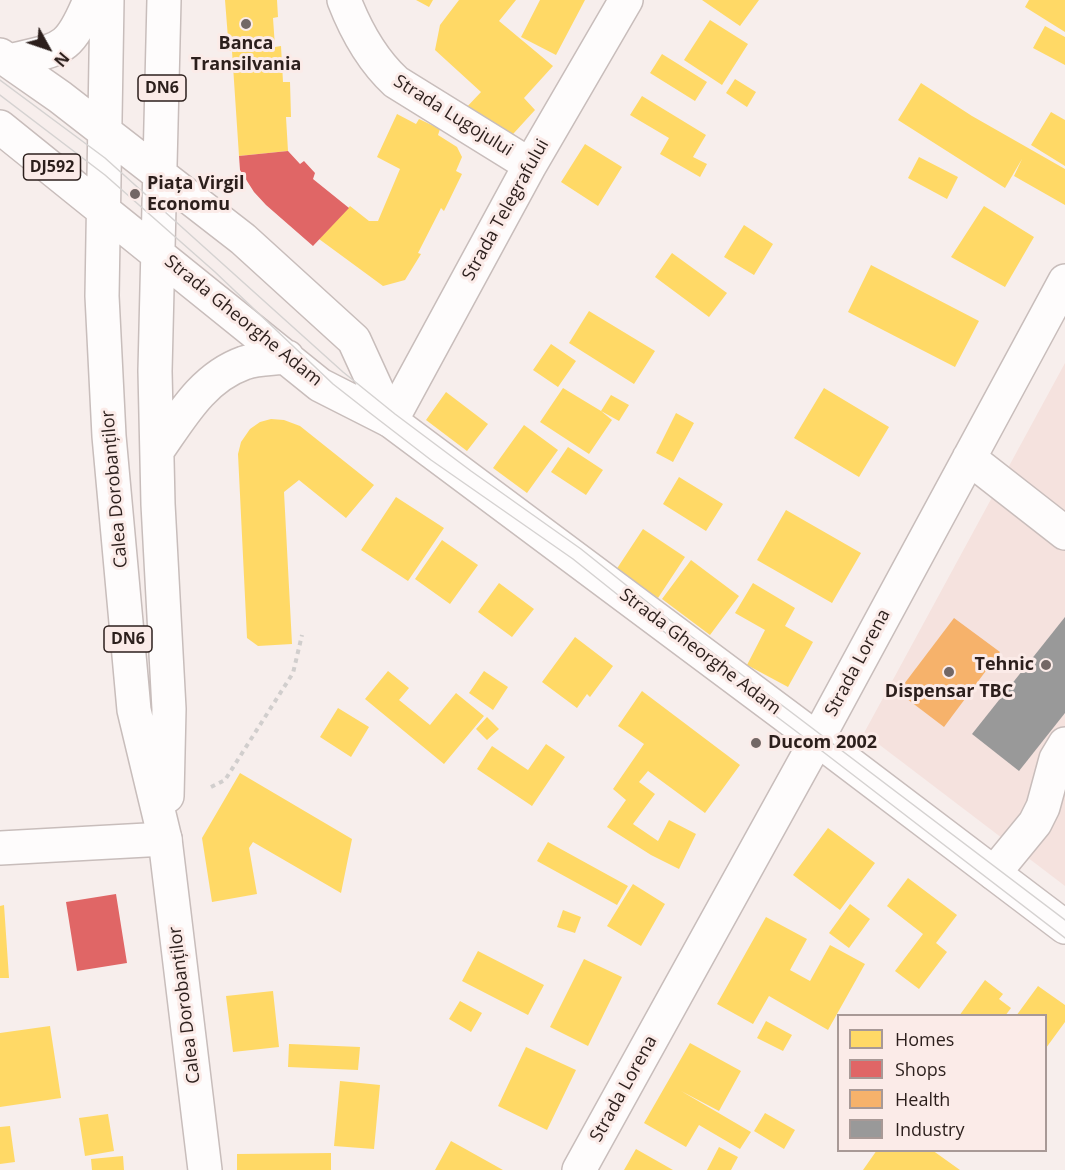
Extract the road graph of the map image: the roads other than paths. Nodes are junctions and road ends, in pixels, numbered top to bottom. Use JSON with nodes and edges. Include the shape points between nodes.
{"nodes":[{"id":1,"x":90,"y":0,"type":"edge"},
{"id":2,"x":107,"y":0,"type":"edge"},
{"id":3,"x":164,"y":0,"type":"edge"},
{"id":4,"x":344,"y":0,"type":"edge"},
{"id":5,"x":626,"y":0,"type":"edge"},
{"id":6,"x":5,"y":58,"type":"edge"},
{"id":7,"x":0,"y":127,"type":"edge"},
{"id":8,"x":106,"y":134,"type":"junction"},
{"id":9,"x":530,"y":165,"type":"junction"},
{"id":10,"x":159,"y":175,"type":"junction"},
{"id":11,"x":104,"y":209,"type":"junction"},
{"id":12,"x":158,"y":253,"type":"junction"},
{"id":13,"x":1063,"y":290,"type":"edge"},
{"id":14,"x":286,"y":357,"type":"junction"},
{"id":15,"x":391,"y":421,"type":"junction"},
{"id":16,"x":157,"y":451,"type":"junction"},
{"id":17,"x":969,"y":458,"type":"junction"},
{"id":18,"x":1065,"y":533,"type":"edge"},
{"id":19,"x":817,"y":739,"type":"junction"},
{"id":20,"x":1065,"y":744,"type":"edge"},
{"id":21,"x":165,"y":840,"type":"junction"},
{"id":22,"x":0,"y":848,"type":"edge"},
{"id":23,"x":994,"y":873,"type":"junction"},
{"id":24,"x":1065,"y":927,"type":"edge"},
{"id":25,"x":205,"y":1170,"type":"edge"},
{"id":26,"x":579,"y":1170,"type":"edge"}],
"edges":[{"from":1,"to":6,"type":"main road","via":[[75,33],[64,45],[56,50]]},
{"from":2,"to":8,"type":"main road","number":"DN6"},
{"from":3,"to":10,"type":"main road","number":"DN6"},
{"from":4,"to":9,"type":"main road","name":"Strada Lugojului","via":[[366,46],[396,82]]},
{"from":5,"to":9,"type":"main road","name":"Strada Telegrafului"},
{"from":6,"to":8,"type":"main road","name":"Strada Gheorghe Adam"},
{"from":7,"to":11,"type":"main road","number":"DJ592"},
{"from":8,"to":10,"type":"main road","name":"Strada Gheorghe Adam"},
{"from":8,"to":11,"type":"main road","name":"Calea Dorobanților","number":"DN6"},
{"from":9,"to":15,"type":"main road","name":"Strada Telegrafului"},
{"from":10,"to":12,"type":"main road","number":"DN6"},
{"from":10,"to":15,"type":"main road","name":"Strada Gheorghe Adam","via":[[243,239],[354,340]]},
{"from":11,"to":12,"type":"main road","name":"Strada Gheorghe Adam"},
{"from":11,"to":21,"type":"main road","name":"Calea Dorobanților","number":"DN6","via":[[102,296],[110,436],[134,710]]},
{"from":12,"to":14,"type":"main road","name":"Strada Gheorghe Adam"},
{"from":12,"to":16,"type":"main road","name":"Calea Dorobanților","number":"DN6"},
{"from":13,"to":17,"type":"main road","name":"Strada Lorena"},
{"from":14,"to":15,"type":"main road","name":"Strada Gheorghe Adam","via":[[320,385]]},
{"from":14,"to":16,"type":"main road","via":[[246,362],[212,379]]},
{"from":15,"to":19,"type":"main road","name":"Strada Gheorghe Adam"},
{"from":16,"to":21,"type":"main road","name":"Calea Dorobanților","number":"DN6","via":[[169,709]]},
{"from":17,"to":18,"type":"main road"},
{"from":17,"to":19,"type":"main road","name":"Strada Lorena"},
{"from":19,"to":23,"type":"main road","name":"Strada Gheorghe Adam"},
{"from":19,"to":26,"type":"main road","name":"Strada Lorena"},
{"from":20,"to":23,"type":"main road","via":[[1056,759],[1035,823]]},
{"from":21,"to":22,"type":"main road"},
{"from":21,"to":25,"type":"main road","name":"Calea Dorobanților","number":"DN6"},
{"from":23,"to":24,"type":"main road","name":"Strada Gheorghe Adam"}]}
